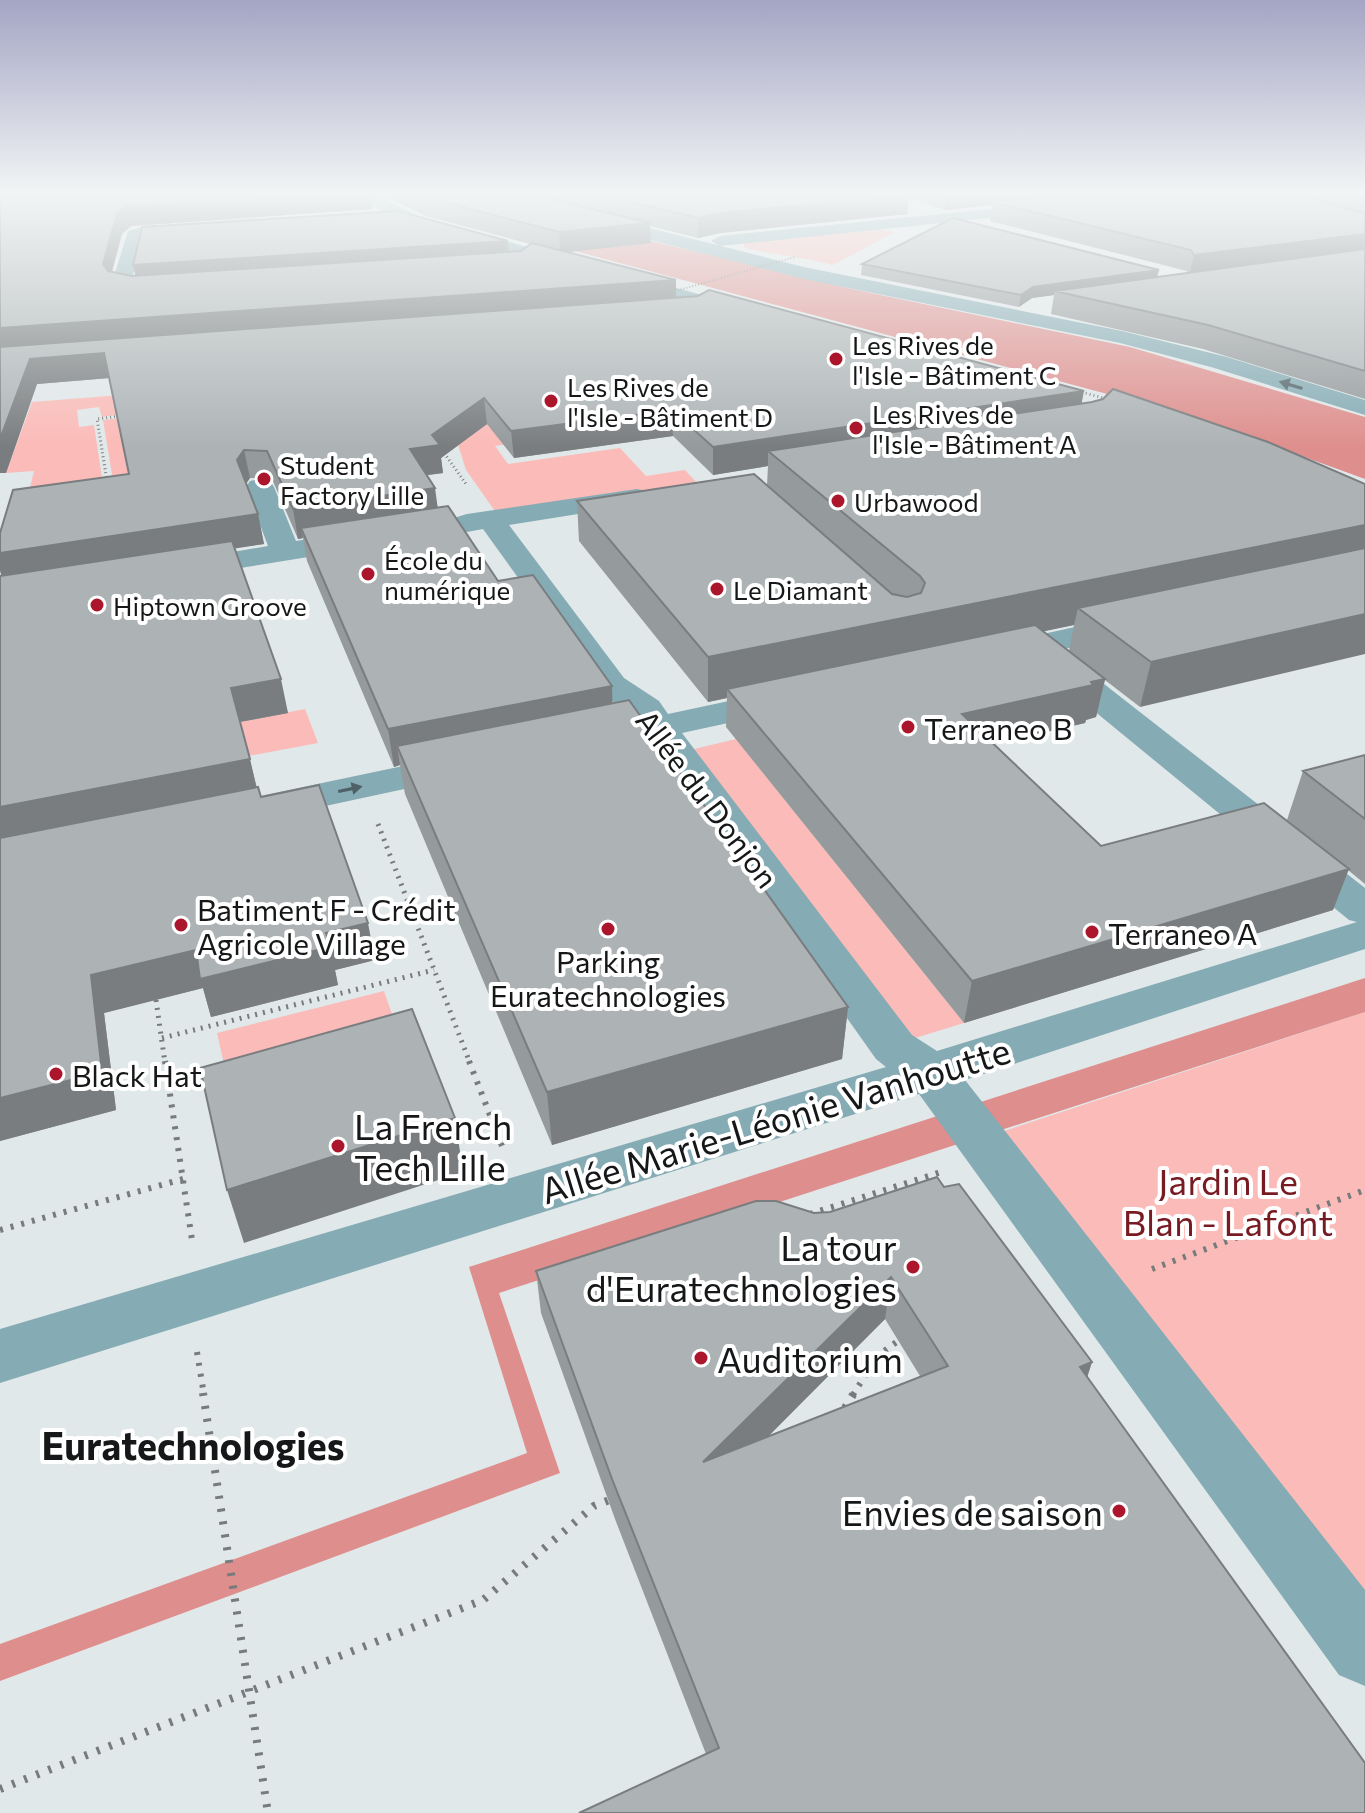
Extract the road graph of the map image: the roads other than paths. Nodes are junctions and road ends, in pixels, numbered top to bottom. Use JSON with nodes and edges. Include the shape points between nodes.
{"nodes":[{"id":1,"x":123,"y":279,"type":"edge"},
{"id":2,"x":621,"y":279,"type":"edge"},
{"id":3,"x":833,"y":279,"type":"edge"},
{"id":4,"x":185,"y":285,"type":"edge"},
{"id":5,"x":1063,"y":302,"type":"edge"},
{"id":6,"x":670,"y":303,"type":"edge"},
{"id":7,"x":715,"y":305,"type":"junction"},
{"id":8,"x":1006,"y":312,"type":"junction"},
{"id":9,"x":762,"y":317,"type":"edge"},
{"id":10,"x":1365,"y":408,"type":"edge"},
{"id":11,"x":260,"y":487,"type":"edge"},
{"id":12,"x":661,"y":494,"type":"edge"},
{"id":13,"x":491,"y":520,"type":"junction"},
{"id":14,"x":432,"y":528,"type":"edge"},
{"id":15,"x":389,"y":535,"type":"edge"},
{"id":16,"x":285,"y":552,"type":"junction"},
{"id":17,"x":150,"y":573,"type":"edge"},
{"id":18,"x":1155,"y":620,"type":"edge"},
{"id":19,"x":1034,"y":645,"type":"junction"},
{"id":20,"x":960,"y":663,"type":"edge"},
{"id":21,"x":823,"y":692,"type":"edge"},
{"id":22,"x":659,"y":727,"type":"junction"},
{"id":23,"x":597,"y":739,"type":"edge"},
{"id":24,"x":489,"y":761,"type":"edge"},
{"id":25,"x":227,"y":815,"type":"edge"},
{"id":26,"x":1365,"y":910,"type":"edge"},
{"id":27,"x":1365,"y":934,"type":"edge"},
{"id":28,"x":966,"y":1118,"type":"junction"},
{"id":29,"x":0,"y":1356,"type":"edge"},
{"id":30,"x":1365,"y":1649,"type":"edge"}],
"edges":[{"from":1,"to":4,"type":"street","via":[[121,286],[138,289]]},
{"from":2,"to":7,"type":"street"},
{"from":3,"to":8,"type":"street"},
{"from":5,"to":8,"type":"street"},
{"from":6,"to":7,"type":"street"},
{"from":7,"to":9,"type":"street"},
{"from":10,"to":8,"type":"street","one_way":true,"via":[[1163,347]]},
{"from":11,"to":16,"type":"street"},
{"from":12,"to":13,"type":"street"},
{"from":13,"to":14,"type":"street"},
{"from":13,"to":22,"type":"street","name":"Allée du Donjon","via":[[612,685],[646,709]]},
{"from":15,"to":16,"type":"street"},
{"from":16,"to":17,"type":"street"},
{"from":18,"to":19,"type":"street"},
{"from":19,"to":20,"type":"street"},
{"from":19,"to":26,"type":"street"},
{"from":21,"to":22,"type":"street"},
{"from":22,"to":23,"type":"street"},
{"from":22,"to":28,"type":"street","name":"Allée du Donjon","via":[[894,1047]]},
{"from":25,"to":24,"type":"street","one_way":true,"via":[[364,786],[432,783]]},
{"from":27,"to":28,"type":"street","name":"Allée Marie-Léonie Vanhoutte"},
{"from":28,"to":29,"type":"street","name":"Allée Marie-Léonie Vanhoutte","via":[[522,1197]]},
{"from":28,"to":30,"type":"street","name":"Allée du Donjon"}]}
